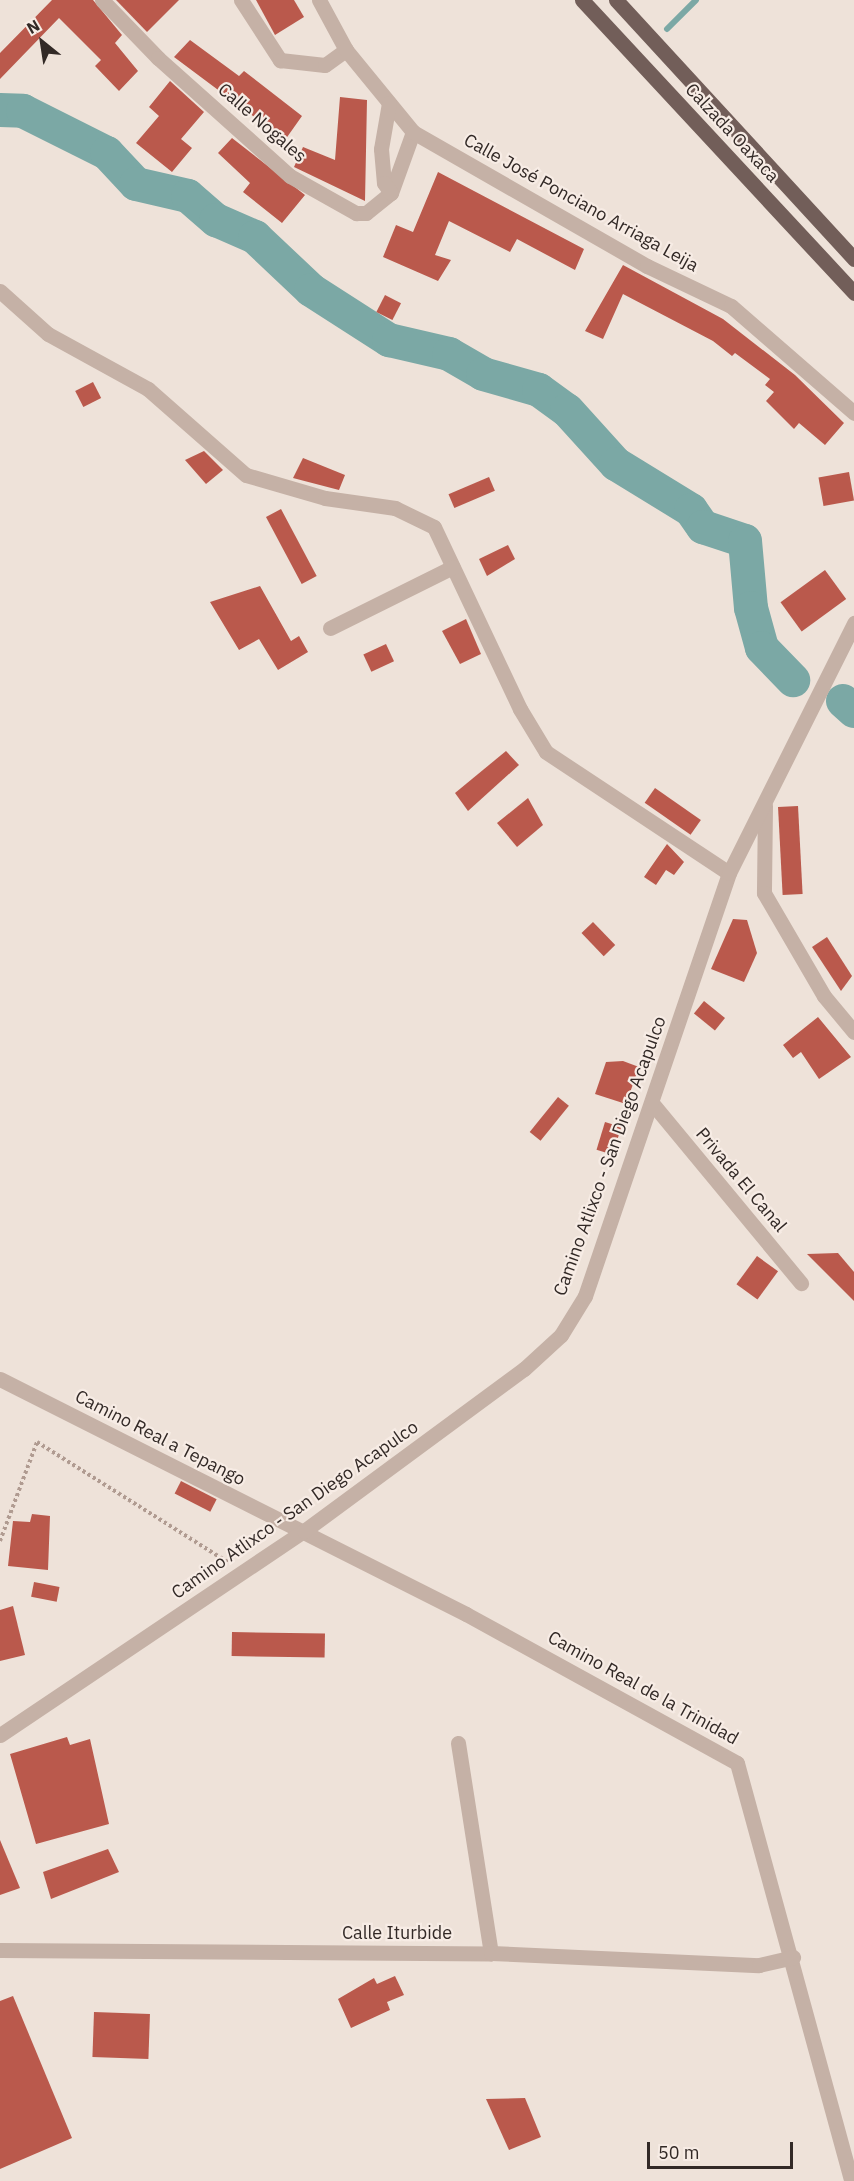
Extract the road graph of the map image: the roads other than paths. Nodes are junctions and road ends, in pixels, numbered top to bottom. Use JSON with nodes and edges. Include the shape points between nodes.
{"nodes":[{"id":1,"x":102,"y":0,"type":"edge"},
{"id":2,"x":240,"y":0,"type":"edge"},
{"id":3,"x":319,"y":0,"type":"edge"},
{"id":4,"x":582,"y":0,"type":"edge"},
{"id":5,"x":616,"y":0,"type":"edge"},
{"id":6,"x":346,"y":50,"type":"junction"},
{"id":7,"x":389,"y":103,"type":"junction"},
{"id":8,"x":413,"y":132,"type":"junction"},
{"id":9,"x":391,"y":193,"type":"junction"},
{"id":10,"x":854,"y":259,"type":"edge"},
{"id":11,"x":0,"y":291,"type":"edge"},
{"id":12,"x":854,"y":293,"type":"edge"},
{"id":13,"x":854,"y":413,"type":"edge"},
{"id":14,"x":453,"y":567,"type":"junction"},
{"id":15,"x":854,"y":623,"type":"edge"},
{"id":16,"x":330,"y":628,"type":"dead end"},
{"id":17,"x":765,"y":800,"type":"junction"},
{"id":18,"x":729,"y":873,"type":"junction"},
{"id":19,"x":854,"y":1032,"type":"edge"},
{"id":20,"x":652,"y":1103,"type":"junction"},
{"id":21,"x":801,"y":1283,"type":"dead end"},
{"id":22,"x":0,"y":1379,"type":"edge"},
{"id":23,"x":303,"y":1531,"type":"junction"},
{"id":24,"x":0,"y":1735,"type":"edge"},
{"id":25,"x":458,"y":1743,"type":"dead end"},
{"id":26,"x":0,"y":1950,"type":"edge"},
{"id":27,"x":491,"y":1953,"type":"junction"},
{"id":28,"x":793,"y":1957,"type":"junction"},
{"id":29,"x":851,"y":2181,"type":"edge"}],
"edges":[{"from":1,"to":9,"type":"street","name":"Calle Nogales","via":[[158,58],[290,176],[356,213],[366,213]]},
{"from":2,"to":6,"type":"street","via":[[280,60],[325,65]]},
{"from":3,"to":6,"type":"street","name":"Calle José Ponciano Arriaga Leija"},
{"from":4,"to":12,"type":"main road","name":"Calzada Oaxaca"},
{"from":5,"to":10,"type":"main road","name":"Calzada Oaxaca"},
{"from":6,"to":7,"type":"street","name":"Calle José Ponciano Arriaga Leija"},
{"from":7,"to":8,"type":"street","name":"Calle José Ponciano Arriaga Leija"},
{"from":7,"to":9,"type":"street","via":[[381,149],[384,183]]},
{"from":8,"to":9,"type":"street"},
{"from":8,"to":13,"type":"street","name":"Calle José Ponciano Arriaga Leija","via":[[638,260],[731,306]]},
{"from":11,"to":14,"type":"street","via":[[48,334],[148,388],[246,475],[325,498],[395,508],[434,527]]},
{"from":14,"to":16,"type":"street"},
{"from":14,"to":18,"type":"street","via":[[520,709],[546,752]]},
{"from":15,"to":17,"type":"street","name":"Camino Atlixco - San Diego Acapulco"},
{"from":17,"to":18,"type":"street","name":"Camino Atlixco - San Diego Acapulco"},
{"from":17,"to":19,"type":"street","via":[[764,893],[824,996]]},
{"from":18,"to":20,"type":"street","name":"Camino Atlixco - San Diego Acapulco"},
{"from":20,"to":21,"type":"street","name":"Privada El Canal"},
{"from":20,"to":23,"type":"street","name":"Camino Atlixco - San Diego Acapulco","via":[[585,1296],[561,1335],[515,1376]]},
{"from":22,"to":23,"type":"street","name":"Camino Real a Tepango"},
{"from":23,"to":24,"type":"street","name":"Camino Atlixco - San Diego Acapulco"},
{"from":23,"to":28,"type":"street","name":"Camino Real de la Trinidad","via":[[683,1729],[737,1763]]},
{"from":25,"to":27,"type":"street"},
{"from":26,"to":27,"type":"street","name":"Calle Iturbide"},
{"from":27,"to":28,"type":"street","name":"Calle Iturbide","via":[[759,1965]]},
{"from":28,"to":29,"type":"street","name":"Camino Real de la Trinidad"}]}
